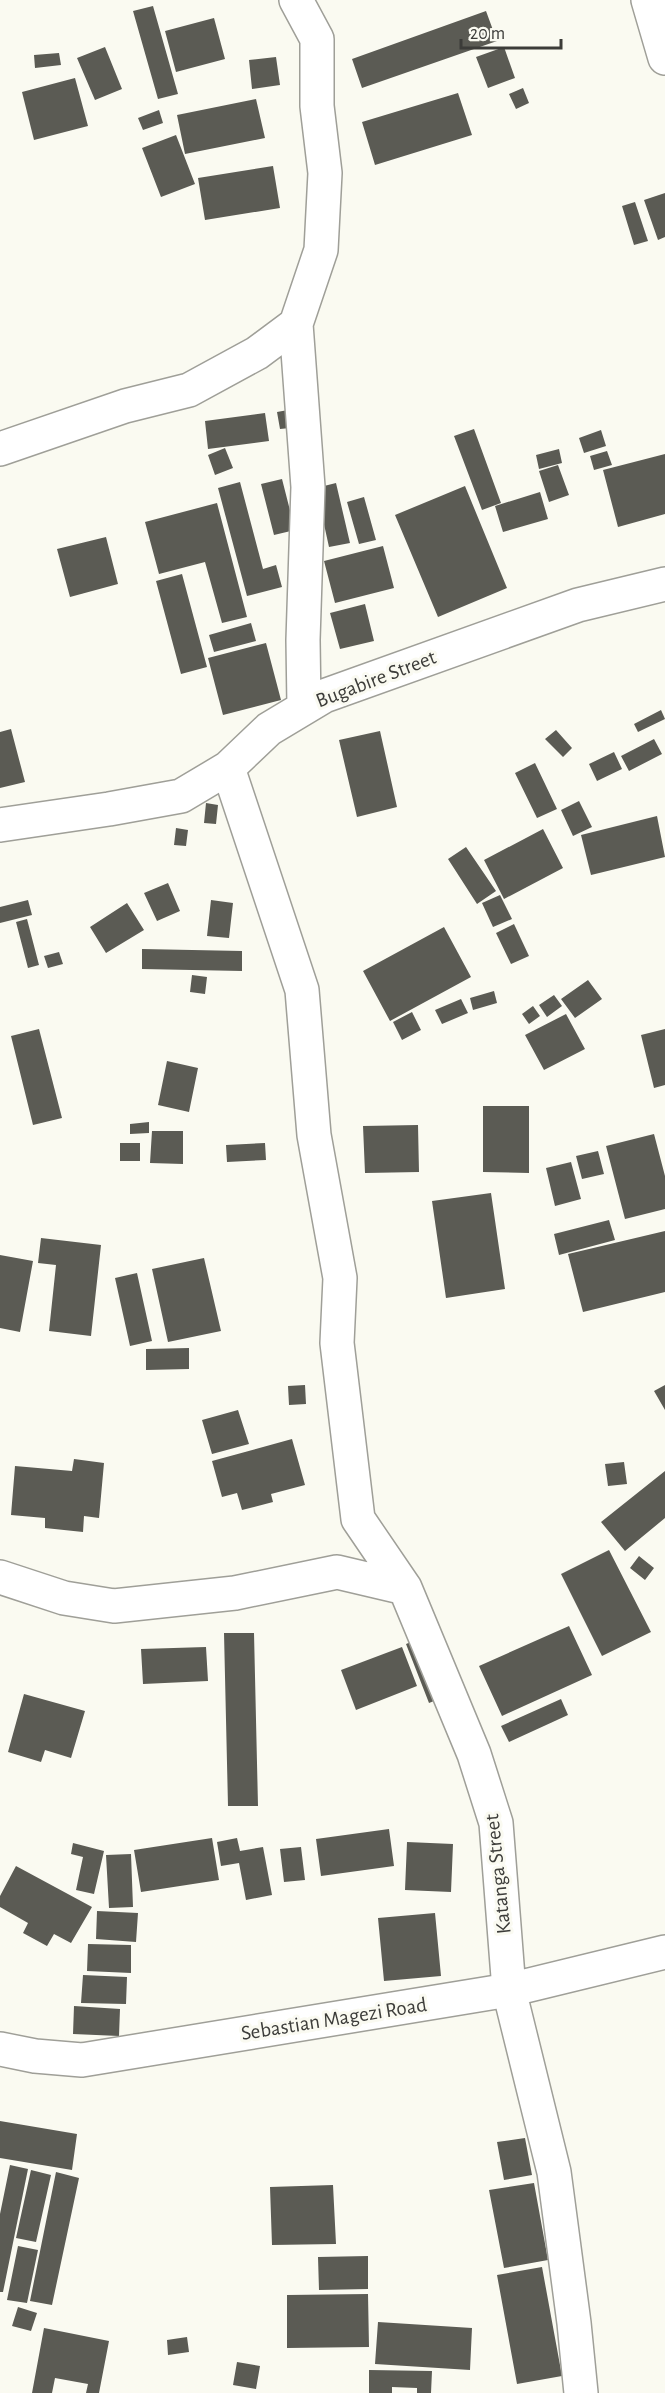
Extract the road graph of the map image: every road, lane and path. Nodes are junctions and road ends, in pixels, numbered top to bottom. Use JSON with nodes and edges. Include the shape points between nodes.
{"nodes":[{"id":1,"x":296,"y":0,"type":"edge"},
{"id":2,"x":648,"y":0,"type":"edge"},
{"id":3,"x":665,"y":58,"type":"edge"},
{"id":4,"x":296,"y":324,"type":"junction"},
{"id":5,"x":0,"y":448,"type":"edge"},
{"id":6,"x":665,"y":584,"type":"edge"},
{"id":7,"x":304,"y":707,"type":"junction"},
{"id":8,"x":228,"y":768,"type":"junction"},
{"id":9,"x":0,"y":825,"type":"edge"},
{"id":10,"x":358,"y":1519,"type":"junction"},
{"id":11,"x":337,"y":1572,"type":"junction"},
{"id":12,"x":0,"y":1577,"type":"edge"},
{"id":13,"x":405,"y":1588,"type":"junction"},
{"id":14,"x":665,"y":1952,"type":"edge"},
{"id":15,"x":508,"y":1990,"type":"junction"},
{"id":16,"x":0,"y":2049,"type":"edge"},
{"id":17,"x":581,"y":2393,"type":"edge"}],
"edges":[{"from":1,"to":4,"type":"street","via":[[317,39],[317,106],[325,173],[321,250]]},
{"from":2,"to":3,"type":"street"},
{"from":4,"to":5,"type":"street","via":[[257,353],[189,390],[125,406]]},
{"from":4,"to":7,"type":"street","via":[[308,487]]},
{"from":6,"to":7,"type":"street","name":"Bugabire Street","via":[[578,605],[324,696]]},
{"from":7,"to":8,"type":"street","name":"Bugabire Street","via":[[268,729]]},
{"from":8,"to":9,"type":"street","name":"Bugabire Street","via":[[180,796]]},
{"from":8,"to":10,"type":"street","name":"Katanga Street","via":[[302,990],[314,1135],[340,1278],[337,1343]]},
{"from":10,"to":11,"type":"street"},
{"from":10,"to":13,"type":"street","name":"Katanga Street"},
{"from":11,"to":12,"type":"street","via":[[235,1593],[114,1606],[64,1598]]},
{"from":11,"to":13,"type":"street"},
{"from":13,"to":15,"type":"street","name":"Katanga Street","via":[[474,1754],[496,1823]]},
{"from":14,"to":15,"type":"street","name":"Sebastian Magezi Road"},
{"from":15,"to":16,"type":"street","name":"Sebastian Magezi Road","via":[[82,2060]]},
{"from":15,"to":17,"type":"street","name":"Katanga Street","via":[[554,2172]]}]}
